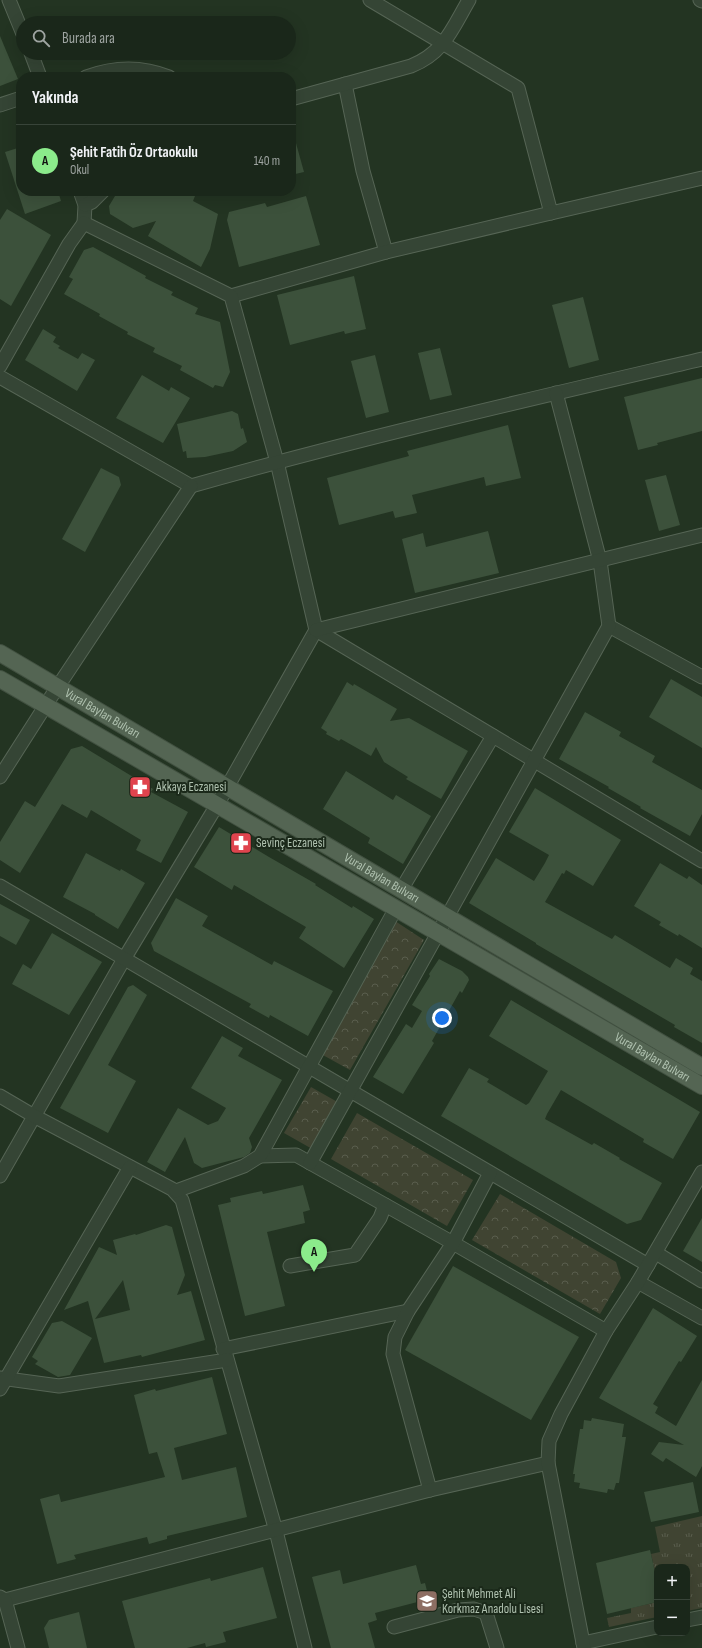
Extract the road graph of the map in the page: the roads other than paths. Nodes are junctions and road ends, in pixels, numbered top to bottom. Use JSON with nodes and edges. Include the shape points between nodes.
{"nodes":[{"id":1,"x":9,"y":0,"type":"edge"},
{"id":2,"x":370,"y":0,"type":"edge"},
{"id":3,"x":470,"y":0,"type":"edge"},
{"id":4,"x":16,"y":17,"type":"edge"},
{"id":5,"x":444,"y":44,"type":"junction"},
{"id":6,"x":33,"y":60,"type":"edge"},
{"id":7,"x":38,"y":72,"type":"edge"},
{"id":8,"x":107,"y":72,"type":"edge"},
{"id":9,"x":153,"y":72,"type":"edge"},
{"id":10,"x":345,"y":84,"type":"junction"},
{"id":11,"x":296,"y":98,"type":"edge"},
{"id":12,"x":16,"y":100,"type":"edge"},
{"id":13,"x":0,"y":105,"type":"edge"},
{"id":14,"x":702,"y":178,"type":"edge"},
{"id":15,"x":82,"y":196,"type":"edge"},
{"id":16,"x":98,"y":196,"type":"edge"},
{"id":17,"x":85,"y":205,"type":"junction"},
{"id":18,"x":551,"y":213,"type":"junction"},
{"id":19,"x":84,"y":223,"type":"junction"},
{"id":20,"x":386,"y":252,"type":"junction"},
{"id":21,"x":231,"y":296,"type":"junction"},
{"id":22,"x":702,"y":359,"type":"edge"},
{"id":23,"x":0,"y":366,"type":"edge"},
{"id":24,"x":0,"y":377,"type":"edge"},
{"id":25,"x":556,"y":393,"type":"junction"},
{"id":26,"x":277,"y":462,"type":"junction"},
{"id":27,"x":192,"y":486,"type":"junction"},
{"id":28,"x":702,"y":536,"type":"edge"},
{"id":29,"x":600,"y":560,"type":"junction"},
{"id":30,"x":609,"y":626,"type":"junction"},
{"id":31,"x":316,"y":630,"type":"junction"},
{"id":32,"x":0,"y":652,"type":"edge"},
{"id":33,"x":702,"y":677,"type":"edge"},
{"id":34,"x":0,"y":679,"type":"edge"},
{"id":35,"x":58,"y":687,"type":"junction"},
{"id":36,"x":45,"y":706,"type":"junction"},
{"id":37,"x":493,"y":736,"type":"junction"},
{"id":38,"x":533,"y":760,"type":"junction"},
{"id":39,"x":0,"y":777,"type":"edge"},
{"id":40,"x":228,"y":787,"type":"junction"},
{"id":41,"x":217,"y":805,"type":"junction"},
{"id":42,"x":702,"y":861,"type":"edge"},
{"id":43,"x":0,"y":886,"type":"edge"},
{"id":44,"x":401,"y":890,"type":"junction"},
{"id":45,"x":396,"y":908,"type":"junction"},
{"id":46,"x":447,"y":917,"type":"junction"},
{"id":47,"x":439,"y":933,"type":"junction"},
{"id":48,"x":124,"y":959,"type":"junction"},
{"id":49,"x":309,"y":1066,"type":"junction"},
{"id":50,"x":702,"y":1067,"type":"edge"},
{"id":51,"x":702,"y":1086,"type":"edge"},
{"id":52,"x":350,"y":1090,"type":"junction"},
{"id":53,"x":0,"y":1096,"type":"edge"},
{"id":54,"x":34,"y":1116,"type":"junction"},
{"id":55,"x":260,"y":1156,"type":"junction"},
{"id":56,"x":310,"y":1163,"type":"junction"},
{"id":57,"x":130,"y":1167,"type":"junction"},
{"id":58,"x":490,"y":1172,"type":"junction"},
{"id":59,"x":702,"y":1172,"type":"edge"},
{"id":60,"x":0,"y":1176,"type":"edge"},
{"id":61,"x":176,"y":1192,"type":"junction"},
{"id":62,"x":385,"y":1205,"type":"junction"},
{"id":63,"x":453,"y":1243,"type":"junction"},
{"id":64,"x":656,"y":1253,"type":"junction"},
{"id":65,"x":648,"y":1265,"type":"junction"},
{"id":66,"x":290,"y":1266,"type":"dead end"},
{"id":67,"x":702,"y":1281,"type":"edge"},
{"id":68,"x":638,"y":1282,"type":"junction"},
{"id":69,"x":408,"y":1311,"type":"junction"},
{"id":70,"x":702,"y":1318,"type":"edge"},
{"id":71,"x":606,"y":1332,"type":"junction"},
{"id":72,"x":225,"y":1354,"type":"junction"},
{"id":73,"x":2,"y":1382,"type":"edge"},
{"id":74,"x":548,"y":1463,"type":"junction"},
{"id":75,"x":430,"y":1490,"type":"junction"},
{"id":76,"x":276,"y":1530,"type":"junction"},
{"id":77,"x":2,"y":1598,"type":"edge"},
{"id":78,"x":702,"y":1617,"type":"edge"},
{"id":79,"x":690,"y":1619,"type":"edge"},
{"id":80,"x":394,"y":1627,"type":"dead end"},
{"id":81,"x":654,"y":1628,"type":"edge"},
{"id":82,"x":583,"y":1646,"type":"edge"},
{"id":83,"x":18,"y":1648,"type":"edge"},
{"id":84,"x":305,"y":1648,"type":"edge"},
{"id":85,"x":497,"y":1648,"type":"edge"}],
"edges":[{"from":1,"to":4,"type":"street"},
{"from":2,"to":5,"type":"street"},
{"from":3,"to":5,"type":"street"},
{"from":5,"to":10,"type":"street","via":[[421,62]]},
{"from":5,"to":18,"type":"street","via":[[518,88]]},
{"from":6,"to":7,"type":"street"},
{"from":8,"to":9,"type":"street","via":[[132,69]]},
{"from":10,"to":11,"type":"street"},
{"from":10,"to":20,"type":"street","via":[[363,171]]},
{"from":12,"to":13,"type":"street"},
{"from":14,"to":18,"type":"street"},
{"from":15,"to":17,"type":"street"},
{"from":16,"to":17,"type":"street"},
{"from":17,"to":19,"type":"street"},
{"from":18,"to":20,"type":"street"},
{"from":19,"to":21,"type":"street"},
{"from":19,"to":23,"type":"street","via":[[69,244]]},
{"from":20,"to":21,"type":"street"},
{"from":21,"to":26,"type":"street"},
{"from":22,"to":25,"type":"street"},
{"from":24,"to":27,"type":"street"},
{"from":25,"to":26,"type":"street"},
{"from":25,"to":29,"type":"street"},
{"from":26,"to":27,"type":"street"},
{"from":26,"to":31,"type":"street"},
{"from":27,"to":35,"type":"street"},
{"from":28,"to":29,"type":"street"},
{"from":29,"to":30,"type":"street"},
{"from":29,"to":31,"type":"street"},
{"from":30,"to":33,"type":"street"},
{"from":30,"to":38,"type":"street"},
{"from":31,"to":37,"type":"street"},
{"from":31,"to":40,"type":"street"},
{"from":32,"to":35,"type":"main road","name":"Vural Baylan Bulvarı"},
{"from":34,"to":36,"type":"main road","name":"Vural Baylan Bulvarı"},
{"from":35,"to":36,"type":"street"},
{"from":35,"to":40,"type":"main road","name":"Vural Baylan Bulvarı"},
{"from":36,"to":39,"type":"street"},
{"from":36,"to":41,"type":"main road","name":"Vural Baylan Bulvarı"},
{"from":37,"to":38,"type":"street"},
{"from":37,"to":44,"type":"street"},
{"from":38,"to":42,"type":"street"},
{"from":38,"to":46,"type":"street"},
{"from":40,"to":41,"type":"street"},
{"from":40,"to":44,"type":"main road","name":"Vural Baylan Bulvarı"},
{"from":41,"to":45,"type":"main road","name":"Vural Baylan Bulvarı"},
{"from":41,"to":48,"type":"street"},
{"from":43,"to":48,"type":"street"},
{"from":44,"to":46,"type":"main road","name":"Vural Baylan Bulvarı"},
{"from":45,"to":47,"type":"main road","name":"Vural Baylan Bulvarı"},
{"from":45,"to":49,"type":"street"},
{"from":46,"to":47,"type":"street"},
{"from":46,"to":50,"type":"main road","name":"Vural Baylan Bulvarı"},
{"from":47,"to":51,"type":"main road","name":"Vural Baylan Bulvarı"},
{"from":47,"to":52,"type":"street"},
{"from":48,"to":49,"type":"street"},
{"from":48,"to":54,"type":"street"},
{"from":49,"to":52,"type":"street"},
{"from":49,"to":55,"type":"street"},
{"from":52,"to":56,"type":"street"},
{"from":52,"to":58,"type":"street"},
{"from":53,"to":54,"type":"street"},
{"from":54,"to":57,"type":"street"},
{"from":54,"to":60,"type":"street"},
{"from":55,"to":56,"type":"street","via":[[296,1155]]},
{"from":55,"to":61,"type":"street","via":[[244,1166]]},
{"from":56,"to":62,"type":"street"},
{"from":57,"to":61,"type":"street"},
{"from":57,"to":73,"type":"street"},
{"from":58,"to":63,"type":"street"},
{"from":58,"to":65,"type":"street"},
{"from":59,"to":64,"type":"street"},
{"from":61,"to":72,"type":"street","via":[[182,1200]]},
{"from":62,"to":63,"type":"street"},
{"from":62,"to":66,"type":"street","via":[[380,1218],[355,1255]]},
{"from":63,"to":69,"type":"street"},
{"from":63,"to":71,"type":"street"},
{"from":64,"to":65,"type":"street"},
{"from":64,"to":67,"type":"street"},
{"from":65,"to":68,"type":"street"},
{"from":68,"to":70,"type":"street"},
{"from":68,"to":71,"type":"street"},
{"from":69,"to":72,"type":"street"},
{"from":69,"to":75,"type":"street","via":[[395,1337],[393,1354]]},
{"from":71,"to":74,"type":"street","via":[[549,1441]]},
{"from":72,"to":73,"type":"street","via":[[59,1386]]},
{"from":72,"to":76,"type":"street"},
{"from":74,"to":75,"type":"street"},
{"from":74,"to":82,"type":"street"},
{"from":75,"to":76,"type":"street"},
{"from":76,"to":77,"type":"street"},
{"from":76,"to":84,"type":"street"},
{"from":77,"to":83,"type":"street"},
{"from":78,"to":79,"type":"street"},
{"from":80,"to":85,"type":"street","via":[[458,1610],[474,1609],[486,1613]]},
{"from":81,"to":82,"type":"street"}]}
